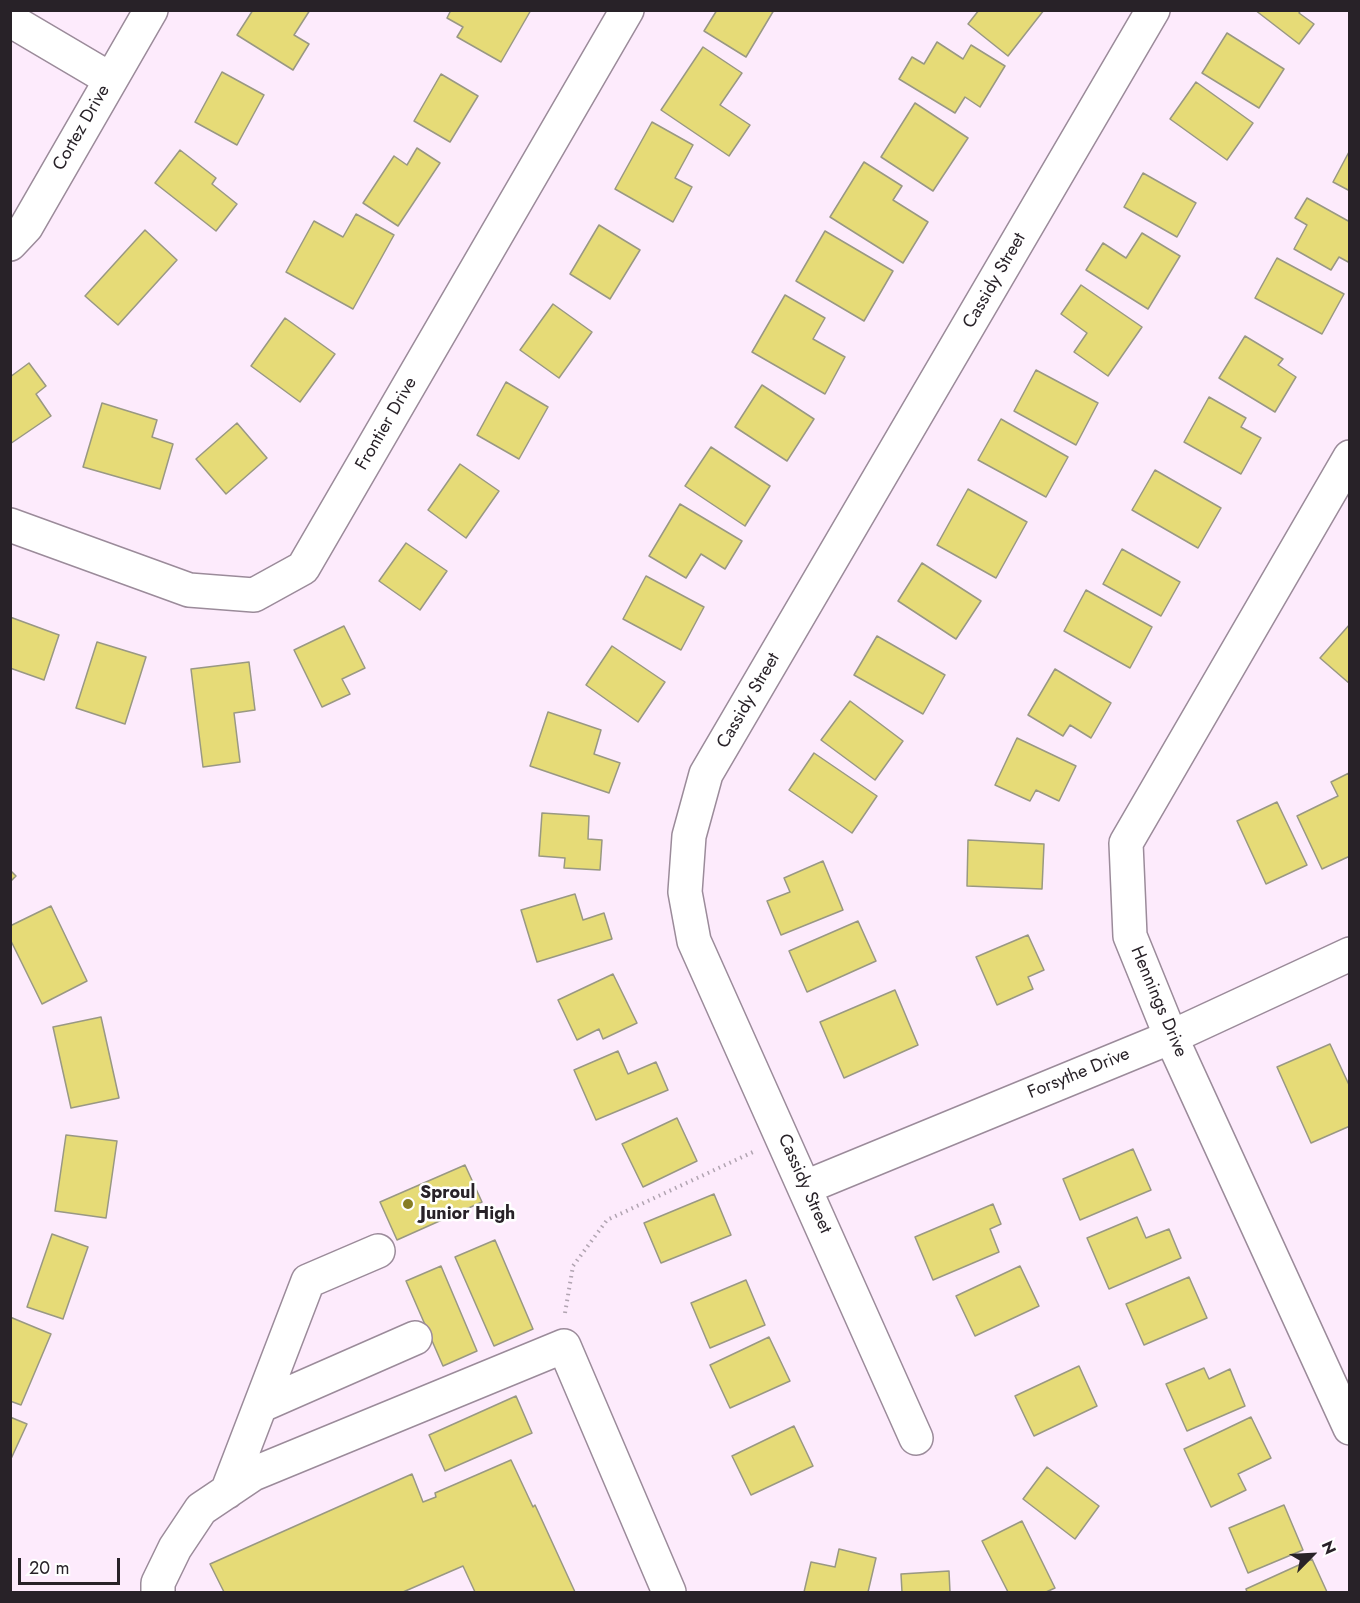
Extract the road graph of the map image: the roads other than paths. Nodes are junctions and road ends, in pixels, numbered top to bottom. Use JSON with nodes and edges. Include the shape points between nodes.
{"nodes":[{"id":1,"x":151,"y":10,"type":"edge"},
{"id":2,"x":627,"y":10,"type":"edge"},
{"id":3,"x":1153,"y":10,"type":"edge"},
{"id":4,"x":10,"y":20,"type":"edge"},
{"id":5,"x":110,"y":79,"type":"junction"},
{"id":6,"x":10,"y":244,"type":"edge"},
{"id":7,"x":1350,"y":457,"type":"edge"},
{"id":8,"x":10,"y":525,"type":"edge"},
{"id":9,"x":1350,"y":954,"type":"edge"},
{"id":10,"x":1171,"y":1036,"type":"junction"},
{"id":11,"x":806,"y":1187,"type":"junction"},
{"id":12,"x":378,"y":1251,"type":"dead end"},
{"id":13,"x":415,"y":1338,"type":"dead end"},
{"id":14,"x":260,"y":1406,"type":"junction"},
{"id":15,"x":1348,"y":1419,"type":"edge"},
{"id":16,"x":916,"y":1438,"type":"dead end"},
{"id":17,"x":227,"y":1492,"type":"junction"},
{"id":18,"x":158,"y":1593,"type":"edge"},
{"id":19,"x":669,"y":1593,"type":"edge"}],
"edges":[{"from":1,"to":5,"type":"street","name":"Cortez Drive"},
{"from":2,"to":8,"type":"street","name":"Frontier Drive","via":[[303,568],[254,595],[189,590]]},
{"from":3,"to":11,"type":"street","name":"Cassidy Street","via":[[706,774],[689,836],[685,892],[694,941]]},
{"from":4,"to":5,"type":"street"},
{"from":5,"to":6,"type":"street","name":"Cortez Drive","via":[[26,227]]},
{"from":7,"to":10,"type":"street","name":"Hennings Drive","via":[[1126,843],[1131,936]]},
{"from":9,"to":10,"type":"street","name":"Forsythe Drive"},
{"from":10,"to":11,"type":"street","name":"Forsythe Drive"},
{"from":10,"to":15,"type":"street","name":"Hennings Drive"},
{"from":11,"to":16,"type":"street","name":"Cassidy Street"},
{"from":12,"to":14,"type":"street","via":[[308,1281]]},
{"from":13,"to":14,"type":"street"},
{"from":14,"to":17,"type":"street"},
{"from":17,"to":18,"type":"street","via":[[194,1518],[158,1583]]},
{"from":17,"to":19,"type":"street","via":[[253,1474],[564,1346]]}]}
